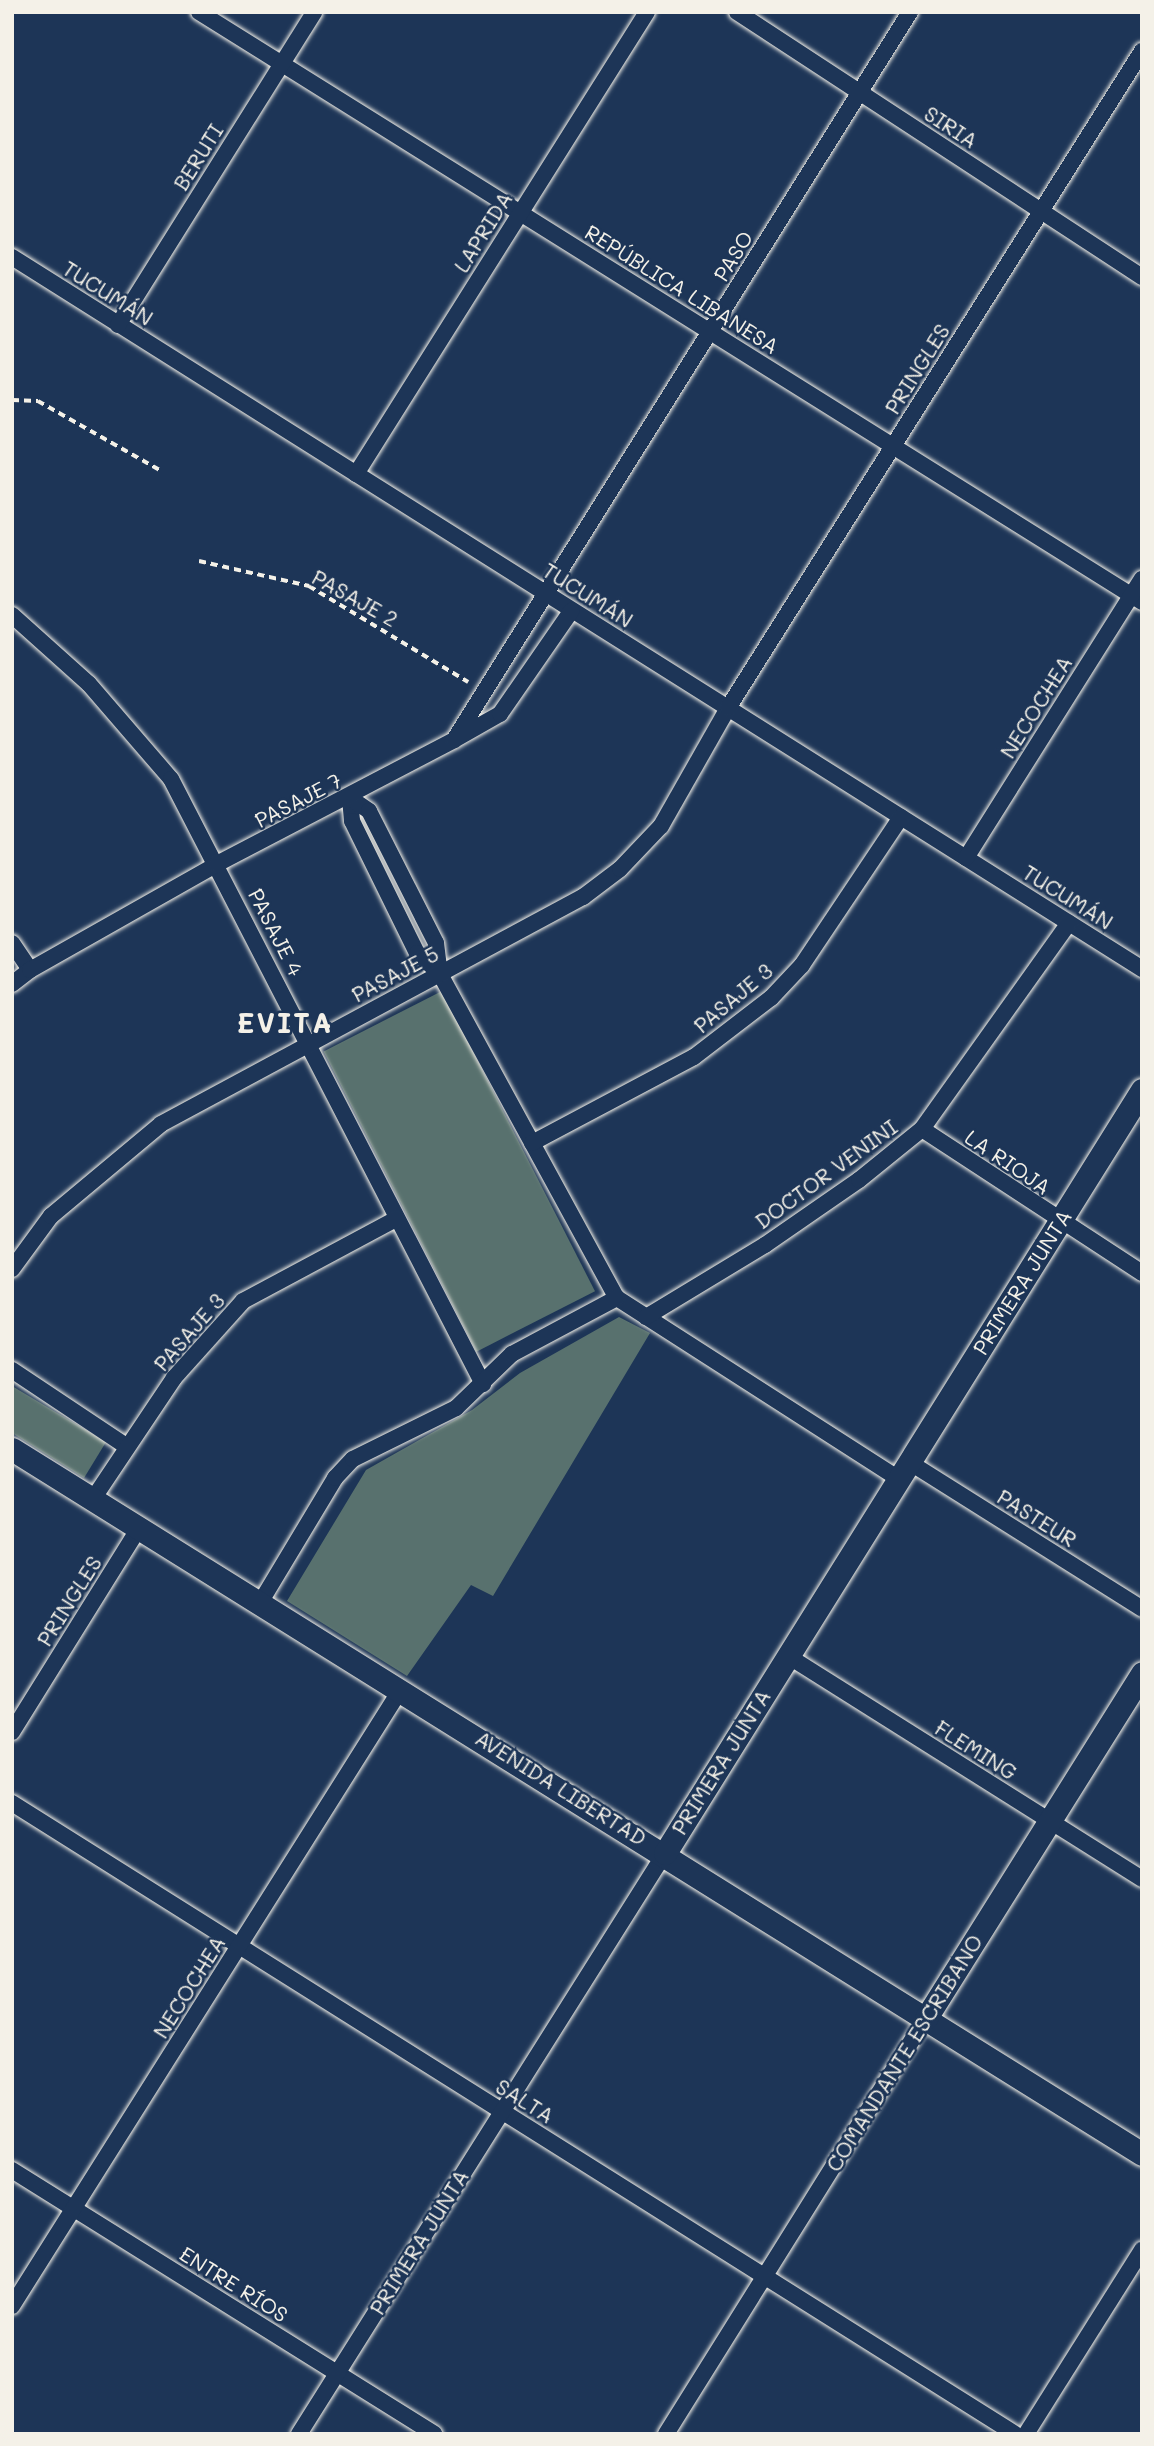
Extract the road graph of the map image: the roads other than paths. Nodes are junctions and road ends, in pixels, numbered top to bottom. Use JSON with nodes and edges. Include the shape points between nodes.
{"nodes":[{"id":1,"x":199,"y":12,"type":"edge"},
{"id":2,"x":314,"y":12,"type":"edge"},
{"id":3,"x":647,"y":12,"type":"edge"},
{"id":4,"x":737,"y":12,"type":"edge"},
{"id":5,"x":910,"y":12,"type":"edge"},
{"id":6,"x":1142,"y":51,"type":"edge"},
{"id":7,"x":282,"y":63,"type":"junction"},
{"id":8,"x":860,"y":93,"type":"junction"},
{"id":9,"x":1041,"y":211,"type":"junction"},
{"id":10,"x":520,"y":213,"type":"junction"},
{"id":11,"x":12,"y":257,"type":"edge"},
{"id":12,"x":1142,"y":277,"type":"edge"},
{"id":13,"x":118,"y":325,"type":"junction"},
{"id":14,"x":710,"y":332,"type":"junction"},
{"id":15,"x":893,"y":446,"type":"junction"},
{"id":16,"x":356,"y":474,"type":"junction"},
{"id":17,"x":1142,"y":579,"type":"edge"},
{"id":18,"x":547,"y":594,"type":"junction"},
{"id":19,"x":1136,"y":599,"type":"edge"},
{"id":20,"x":572,"y":610,"type":"junction"},
{"id":21,"x":12,"y":615,"type":"edge"},
{"id":22,"x":728,"y":708,"type":"junction"},
{"id":23,"x":454,"y":740,"type":"junction"},
{"id":24,"x":350,"y":798,"type":"junction"},
{"id":25,"x":901,"y":817,"type":"junction"},
{"id":26,"x":966,"y":858,"type":"junction"},
{"id":27,"x":217,"y":864,"type":"junction"},
{"id":28,"x":1069,"y":923,"type":"junction"},
{"id":29,"x":12,"y":943,"type":"edge"},
{"id":30,"x":1142,"y":969,"type":"edge"},
{"id":31,"x":30,"y":970,"type":"junction"},
{"id":32,"x":440,"y":974,"type":"junction"},
{"id":33,"x":12,"y":985,"type":"edge"},
{"id":34,"x":309,"y":1042,"type":"junction"},
{"id":35,"x":1142,"y":1090,"type":"edge"},
{"id":36,"x":922,"y":1129,"type":"junction"},
{"id":37,"x":532,"y":1143,"type":"junction"},
{"id":38,"x":396,"y":1219,"type":"junction"},
{"id":39,"x":1059,"y":1222,"type":"junction"},
{"id":40,"x":12,"y":1269,"type":"edge"},
{"id":41,"x":1142,"y":1273,"type":"edge"},
{"id":42,"x":617,"y":1298,"type":"junction"},
{"id":43,"x":646,"y":1317,"type":"junction"},
{"id":44,"x":12,"y":1370,"type":"edge"},
{"id":45,"x":482,"y":1384,"type":"junction"},
{"id":46,"x":126,"y":1446,"type":"junction"},
{"id":47,"x":12,"y":1449,"type":"edge"},
{"id":48,"x":904,"y":1471,"type":"junction"},
{"id":49,"x":93,"y":1499,"type":"junction"},
{"id":50,"x":139,"y":1528,"type":"junction"},
{"id":51,"x":260,"y":1602,"type":"junction"},
{"id":52,"x":1142,"y":1609,"type":"edge"},
{"id":53,"x":788,"y":1657,"type":"junction"},
{"id":54,"x":1142,"y":1673,"type":"edge"},
{"id":55,"x":401,"y":1689,"type":"junction"},
{"id":56,"x":12,"y":1732,"type":"edge"},
{"id":57,"x":12,"y":1803,"type":"edge"},
{"id":58,"x":1049,"y":1821,"type":"junction"},
{"id":59,"x":665,"y":1853,"type":"junction"},
{"id":60,"x":1142,"y":1879,"type":"edge"},
{"id":61,"x":239,"y":1946,"type":"junction"},
{"id":62,"x":926,"y":2018,"type":"junction"},
{"id":63,"x":502,"y":2111,"type":"junction"},
{"id":64,"x":1142,"y":2154,"type":"edge"},
{"id":65,"x":12,"y":2170,"type":"edge"},
{"id":66,"x":74,"y":2208,"type":"junction"},
{"id":67,"x":1142,"y":2250,"type":"edge"},
{"id":68,"x":764,"y":2276,"type":"junction"},
{"id":69,"x":12,"y":2306,"type":"edge"},
{"id":70,"x":337,"y":2373,"type":"junction"},
{"id":71,"x":299,"y":2434,"type":"edge"},
{"id":72,"x":434,"y":2434,"type":"edge"},
{"id":73,"x":666,"y":2434,"type":"edge"},
{"id":74,"x":1015,"y":2434,"type":"edge"},
{"id":75,"x":1026,"y":2434,"type":"edge"}],
"edges":[{"from":1,"to":7,"type":"street","name":"REPÚBLICA LIBANESA"},
{"from":2,"to":7,"type":"street","name":"BERUTI"},
{"from":3,"to":10,"type":"street","name":"LAPRIDA"},
{"from":4,"to":8,"type":"street","name":"SIRIA"},
{"from":5,"to":8,"type":"street","name":"PASO"},
{"from":6,"to":9,"type":"street","name":"PRINGLES"},
{"from":7,"to":10,"type":"street","name":"REPÚBLICA LIBANESA"},
{"from":7,"to":13,"type":"street","name":"BERUTI"},
{"from":8,"to":9,"type":"street","name":"SIRIA"},
{"from":8,"to":14,"type":"street","name":"PASO"},
{"from":9,"to":12,"type":"street","name":"SIRIA"},
{"from":9,"to":15,"type":"street","name":"PRINGLES"},
{"from":10,"to":14,"type":"street","name":"REPÚBLICA LIBANESA"},
{"from":10,"to":16,"type":"street","name":"LAPRIDA"},
{"from":11,"to":13,"type":"street","name":"TUCUMÁN"},
{"from":13,"to":16,"type":"street","name":"TUCUMÁN"},
{"from":14,"to":15,"type":"street","name":"REPÚBLICA LIBANESA"},
{"from":14,"to":18,"type":"street","name":"PASO"},
{"from":15,"to":19,"type":"street","name":"REPÚBLICA LIBANESA"},
{"from":15,"to":22,"type":"street","name":"PRINGLES"},
{"from":16,"to":18,"type":"street","name":"TUCUMÁN"},
{"from":17,"to":19,"type":"street","name":"NECOCHEA"},
{"from":18,"to":20,"type":"street","name":"TUCUMÁN"},
{"from":18,"to":23,"type":"street","name":"PASAJE 7"},
{"from":19,"to":26,"type":"street","name":"NECOCHEA"},
{"from":20,"to":22,"type":"street","name":"TUCUMÁN"},
{"from":20,"to":23,"type":"street","via":[[500,714]]},
{"from":21,"to":27,"type":"street","name":"PASAJE 4","via":[[89,684],[142,740],[171,779]]},
{"from":22,"to":25,"type":"street","name":"TUCUMÁN"},
{"from":22,"to":32,"type":"street","name":"PASAJE 5","via":[[661,826],[620,869],[583,897]]},
{"from":23,"to":24,"type":"street","name":"PASAJE 7"},
{"from":24,"to":27,"type":"street","name":"PASAJE 7"},
{"from":24,"to":32,"type":"street","via":[[352,821],[417,953]]},
{"from":25,"to":26,"type":"street","name":"TUCUMÁN"},
{"from":25,"to":37,"type":"street","name":"PASAJE 3","via":[[803,965],[771,998],[694,1057]]},
{"from":26,"to":28,"type":"street","name":"TUCUMÁN"},
{"from":27,"to":31,"type":"street","name":"PASAJE 7"},
{"from":27,"to":34,"type":"street","name":"PASAJE 4"},
{"from":28,"to":30,"type":"street","name":"TUCUMÁN"},
{"from":28,"to":36,"type":"street","name":"DOCTOR VENINI"},
{"from":29,"to":31,"type":"street"},
{"from":31,"to":33,"type":"street","name":"PASAJE 7"},
{"from":32,"to":34,"type":"street","name":"PASAJE 5"},
{"from":32,"to":37,"type":"street"},
{"from":34,"to":38,"type":"street","name":"PASAJE 4"},
{"from":34,"to":40,"type":"street","name":"PASAJE 5","via":[[211,1095],[121,1154],[51,1216]]},
{"from":35,"to":39,"type":"main road","name":"PRIMERA JUNTA"},
{"from":36,"to":39,"type":"street","name":"LA RIOJA"},
{"from":36,"to":43,"type":"street","name":"DOCTOR VENINI","via":[[859,1180],[765,1245]]},
{"from":37,"to":42,"type":"street"},
{"from":38,"to":45,"type":"street","name":"PASAJE 4"},
{"from":38,"to":46,"type":"street","name":"PASAJE 3","via":[[243,1301],[174,1378]]},
{"from":39,"to":41,"type":"street","name":"LA RIOJA"},
{"from":39,"to":48,"type":"main road","name":"PRIMERA JUNTA"},
{"from":42,"to":43,"type":"street","name":"PASTEUR"},
{"from":42,"to":45,"type":"street","via":[[512,1354]]},
{"from":43,"to":48,"type":"street","name":"PASTEUR"},
{"from":44,"to":46,"type":"street"},
{"from":45,"to":51,"type":"street","via":[[456,1408],[353,1459],[335,1478]]},
{"from":46,"to":49,"type":"street","name":"PASAJE 3"},
{"from":47,"to":49,"type":"main road","name":"AVENIDA LIBERTAD"},
{"from":48,"to":52,"type":"street","name":"PASTEUR"},
{"from":48,"to":53,"type":"main road","name":"PRIMERA JUNTA"},
{"from":49,"to":50,"type":"main road","name":"AVENIDA LIBERTAD"},
{"from":50,"to":51,"type":"main road","name":"AVENIDA LIBERTAD"},
{"from":50,"to":56,"type":"street","name":"PRINGLES"},
{"from":51,"to":55,"type":"main road","name":"AVENIDA LIBERTAD"},
{"from":53,"to":58,"type":"street","name":"FLEMING"},
{"from":53,"to":59,"type":"main road","name":"PRIMERA JUNTA"},
{"from":54,"to":58,"type":"main road","name":"COMANDANTE ESCRIBANO"},
{"from":55,"to":59,"type":"main road","name":"AVENIDA LIBERTAD"},
{"from":55,"to":61,"type":"street","name":"NECOCHEA"},
{"from":57,"to":61,"type":"street","name":"SALTA"},
{"from":58,"to":60,"type":"street","name":"FLEMING"},
{"from":58,"to":62,"type":"main road","name":"COMANDANTE ESCRIBANO"},
{"from":59,"to":62,"type":"main road","name":"AVENIDA LIBERTAD"},
{"from":59,"to":63,"type":"street","name":"PRIMERA JUNTA"},
{"from":61,"to":63,"type":"street","name":"SALTA"},
{"from":61,"to":66,"type":"street","name":"NECOCHEA"},
{"from":62,"to":64,"type":"main road","name":"AVENIDA LIBERTAD"},
{"from":62,"to":68,"type":"street","name":"COMANDANTE ESCRIBANO"},
{"from":63,"to":68,"type":"street","name":"SALTA"},
{"from":63,"to":70,"type":"street","name":"PRIMERA JUNTA"},
{"from":65,"to":66,"type":"street","name":"ENTRE RÍOS"},
{"from":66,"to":69,"type":"street","name":"NECOCHEA"},
{"from":66,"to":70,"type":"street","name":"ENTRE RÍOS"},
{"from":67,"to":75,"type":"street"},
{"from":68,"to":73,"type":"street","name":"COMANDANTE ESCRIBANO"},
{"from":68,"to":74,"type":"street","name":"SALTA"},
{"from":70,"to":71,"type":"street","name":"PRIMERA JUNTA"},
{"from":70,"to":72,"type":"street","name":"ENTRE RÍOS"}]}
